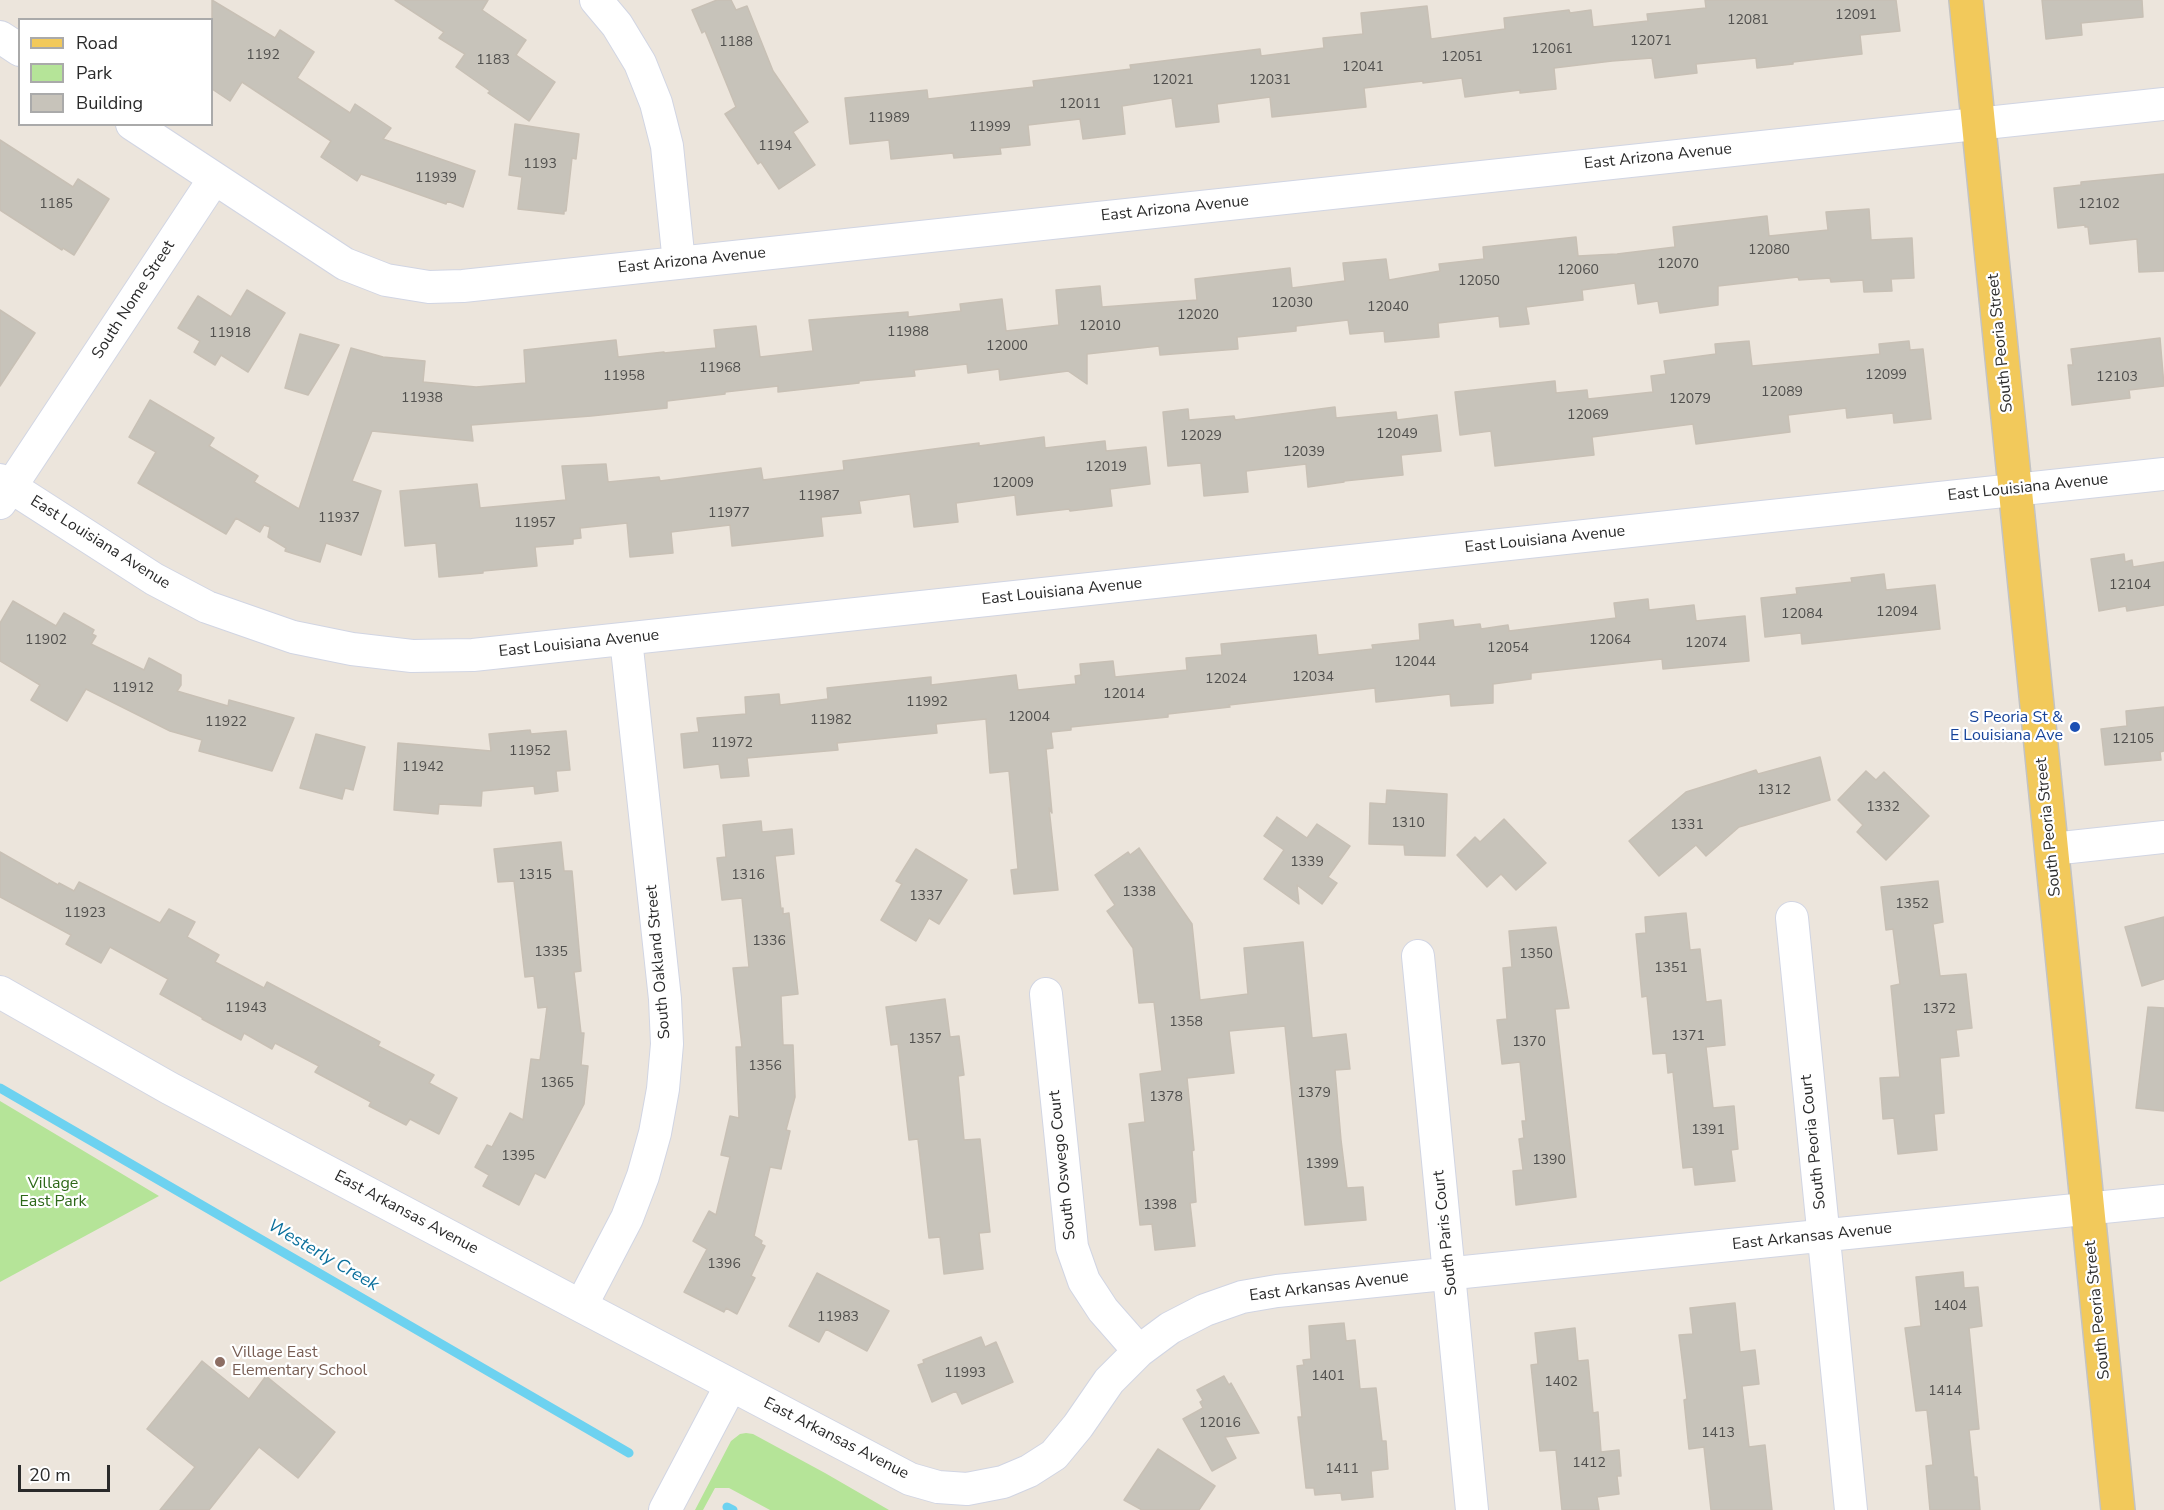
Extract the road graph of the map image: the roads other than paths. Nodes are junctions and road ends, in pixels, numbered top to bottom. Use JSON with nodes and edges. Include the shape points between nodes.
{"nodes":[{"id":1,"x":596,"y":0,"type":"edge"},
{"id":2,"x":1966,"y":0,"type":"edge"},
{"id":3,"x":0,"y":37,"type":"edge"},
{"id":4,"x":18,"y":49,"type":"edge"},
{"id":5,"x":2164,"y":104,"type":"edge"},
{"id":6,"x":1979,"y":123,"type":"junction"},
{"id":7,"x":135,"y":126,"type":"edge"},
{"id":8,"x":214,"y":179,"type":"junction"},
{"id":9,"x":679,"y":263,"type":"junction"},
{"id":10,"x":2164,"y":474,"type":"edge"},
{"id":11,"x":2015,"y":489,"type":"junction"},
{"id":12,"x":4,"y":490,"type":"edge"},
{"id":13,"x":626,"y":639,"type":"junction"},
{"id":14,"x":2164,"y":837,"type":"edge"},
{"id":15,"x":2052,"y":849,"type":"junction"},
{"id":16,"x":1792,"y":918,"type":"dead end"},
{"id":17,"x":1418,"y":956,"type":"dead end"},
{"id":18,"x":0,"y":992,"type":"edge"},
{"id":19,"x":1046,"y":994,"type":"dead end"},
{"id":20,"x":2164,"y":1201,"type":"edge"},
{"id":21,"x":2087,"y":1208,"type":"junction"},
{"id":22,"x":1824,"y":1237,"type":"junction"},
{"id":23,"x":1450,"y":1274,"type":"junction"},
{"id":24,"x":581,"y":1306,"type":"junction"},
{"id":25,"x":1139,"y":1351,"type":"junction"},
{"id":26,"x":731,"y":1384,"type":"junction"},
{"id":27,"x":665,"y":1510,"type":"edge"},
{"id":28,"x":1472,"y":1510,"type":"edge"},
{"id":29,"x":1851,"y":1510,"type":"edge"},
{"id":30,"x":2118,"y":1510,"type":"edge"}],
"edges":[{"from":1,"to":9,"type":"street","via":[[640,63],[656,103],[667,146]]},
{"from":2,"to":6,"type":"main road","name":"South Peoria Street"},
{"from":3,"to":4,"type":"street"},
{"from":5,"to":6,"type":"street","name":"East Arizona Avenue"},
{"from":6,"to":9,"type":"street","name":"East Arizona Avenue"},
{"from":6,"to":11,"type":"main road","name":"South Peoria Street"},
{"from":7,"to":8,"type":"street"},
{"from":8,"to":9,"type":"street","name":"East Arizona Avenue","via":[[345,264],[386,280],[429,287],[463,286]]},
{"from":8,"to":12,"type":"street","name":"South Nome Street"},
{"from":10,"to":11,"type":"street","name":"East Louisiana Avenue"},
{"from":11,"to":13,"type":"street","name":"East Louisiana Avenue"},
{"from":11,"to":15,"type":"main road","name":"South Peoria Street"},
{"from":12,"to":13,"type":"street","name":"East Louisiana Avenue","via":[[207,607],[293,637],[412,656],[473,655]]},
{"from":13,"to":24,"type":"street","name":"South Oakland Street","via":[[665,999],[666,1056],[656,1133],[644,1176],[627,1218]]},
{"from":14,"to":15,"type":"street"},
{"from":15,"to":21,"type":"main road","name":"South Peoria Street"},
{"from":16,"to":22,"type":"street","name":"South Peoria Court"},
{"from":17,"to":23,"type":"street","name":"South Paris Court"},
{"from":18,"to":24,"type":"street","name":"East Arkansas Avenue","via":[[169,1088]]},
{"from":19,"to":25,"type":"street","name":"South Oswego Court","via":[[1072,1247],[1084,1281]]},
{"from":20,"to":21,"type":"street","name":"East Arkansas Avenue"},
{"from":21,"to":22,"type":"street","name":"East Arkansas Avenue"},
{"from":21,"to":30,"type":"main road","name":"South Peoria Street"},
{"from":22,"to":23,"type":"street","name":"East Arkansas Avenue"},
{"from":22,"to":29,"type":"street","name":"South Peoria Court"},
{"from":23,"to":25,"type":"street","name":"East Arkansas Avenue","via":[[1242,1297],[1170,1328]]},
{"from":23,"to":28,"type":"street","name":"South Paris Court"},
{"from":24,"to":26,"type":"street","name":"East Arkansas Avenue"},
{"from":25,"to":26,"type":"street","name":"East Arkansas Avenue","via":[[1109,1382],[1054,1455],[1003,1482],[967,1489],[910,1479]]},
{"from":26,"to":27,"type":"street"}]}
